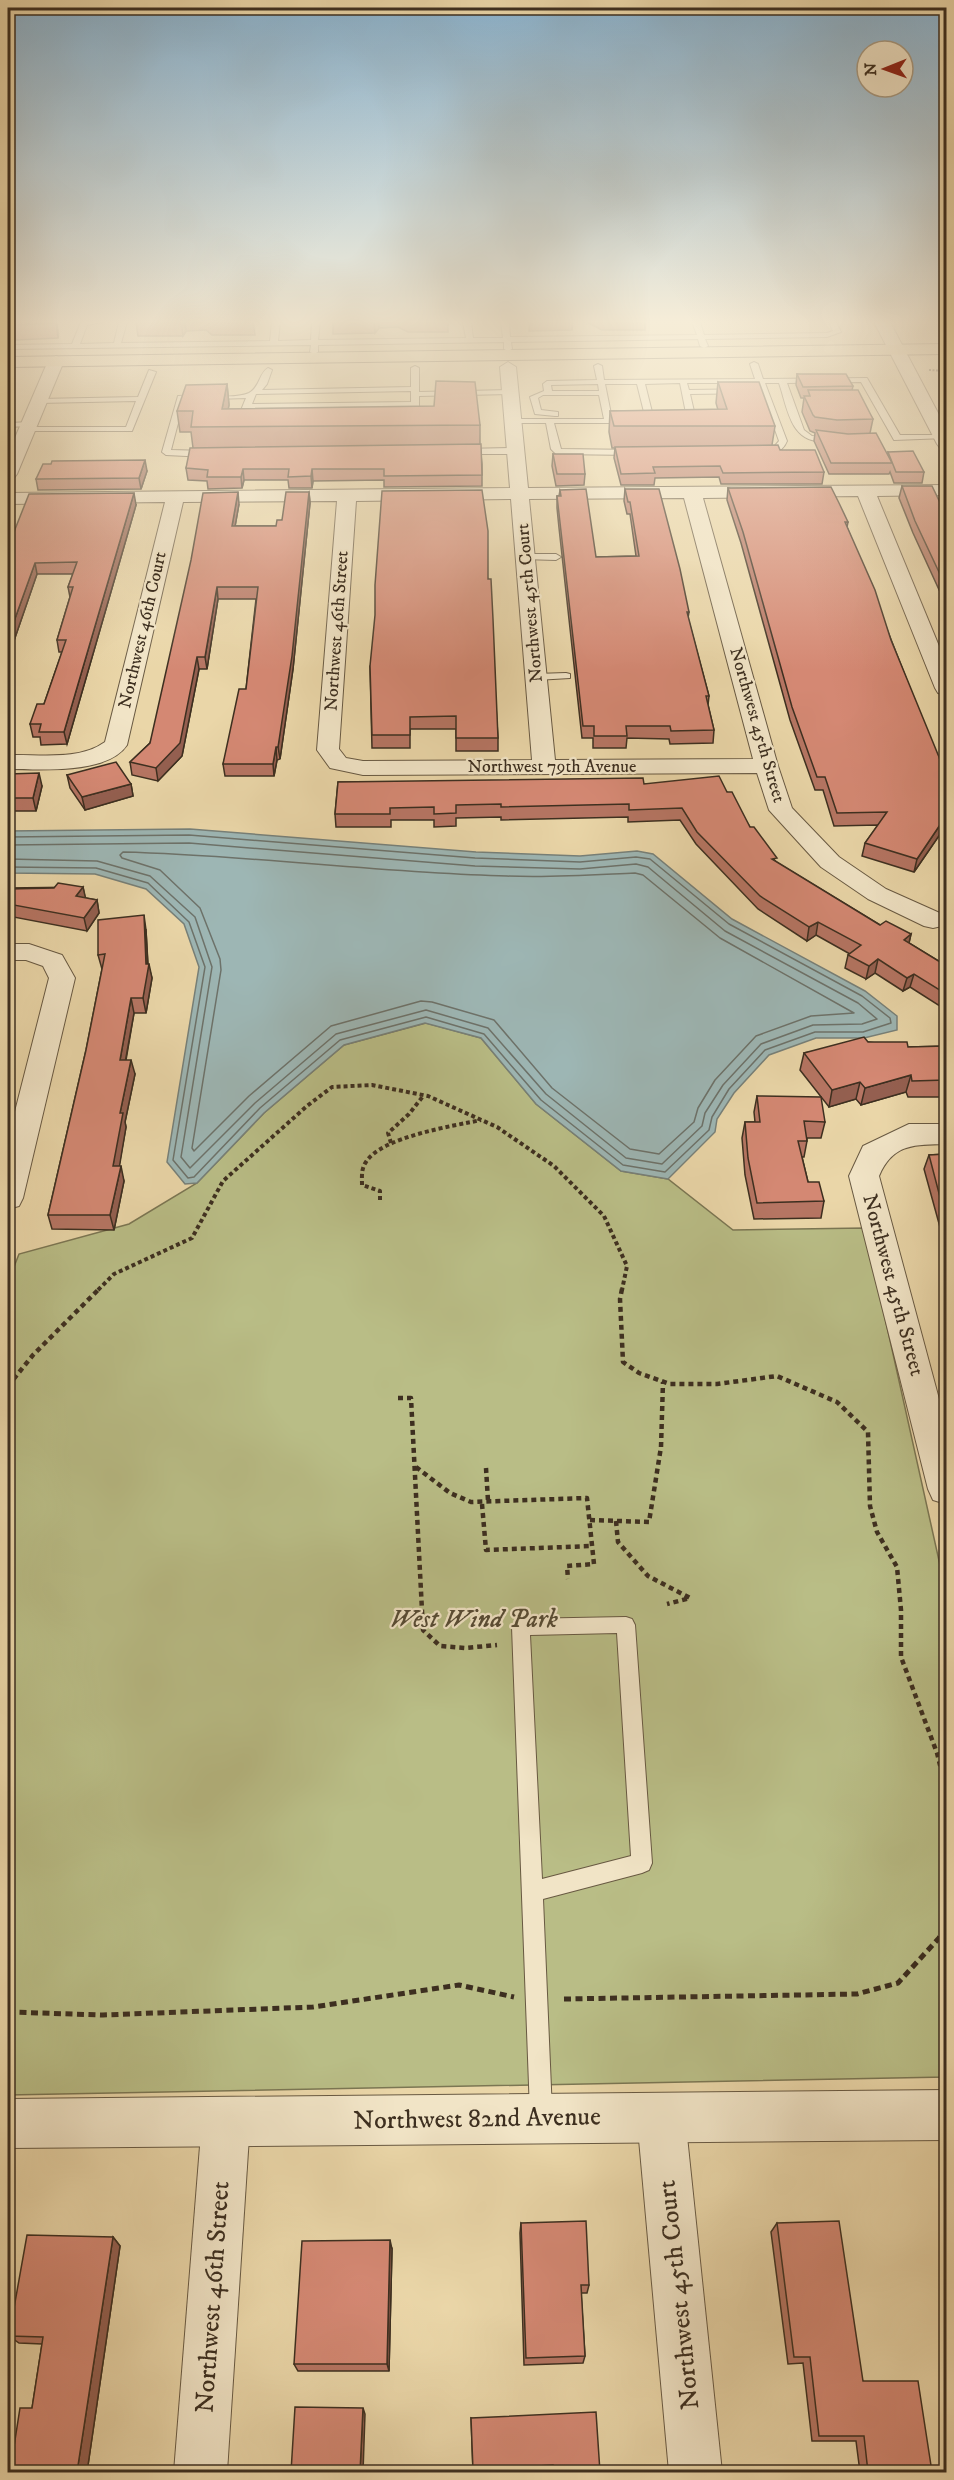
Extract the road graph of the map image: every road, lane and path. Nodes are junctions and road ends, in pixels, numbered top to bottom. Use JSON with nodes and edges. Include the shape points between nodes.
{"nodes":[{"id":1,"x":23,"y":438,"type":"edge"},
{"id":2,"x":170,"y":438,"type":"edge"},
{"id":3,"x":515,"y":438,"type":"edge"},
{"id":4,"x":553,"y":438,"type":"edge"},
{"id":5,"x":782,"y":438,"type":"edge"},
{"id":6,"x":814,"y":438,"type":"edge"},
{"id":7,"x":886,"y":438,"type":"dead end"},
{"id":8,"x":897,"y":438,"type":"joint"},
{"id":9,"x":846,"y":439,"type":"edge"},
{"id":10,"x":945,"y":441,"type":"edge"},
{"id":11,"x":516,"y":451,"type":"junction"},
{"id":12,"x":751,"y":451,"type":"edge"},
{"id":13,"x":458,"y":452,"type":"edge"},
{"id":14,"x":644,"y":452,"type":"edge"},
{"id":15,"x":214,"y":454,"type":"edge"},
{"id":16,"x":10,"y":464,"type":"edge"},
{"id":17,"x":865,"y":490,"type":"junction"},
{"id":18,"x":946,"y":490,"type":"edge"},
{"id":19,"x":692,"y":492,"type":"junction"},
{"id":20,"x":520,"y":493,"type":"junction"},
{"id":21,"x":347,"y":495,"type":"junction"},
{"id":22,"x":175,"y":497,"type":"junction"},
{"id":23,"x":8,"y":498,"type":"edge"},
{"id":24,"x":525,"y":557,"type":"junction"},
{"id":25,"x":556,"y":557,"type":"dead end"},
{"id":26,"x":536,"y":676,"type":"junction"},
{"id":27,"x":566,"y":676,"type":"dead end"},
{"id":28,"x":946,"y":688,"type":"edge"},
{"id":29,"x":8,"y":762,"type":"edge"},
{"id":30,"x":338,"y":763,"type":"joint"},
{"id":31,"x":544,"y":766,"type":"junction"},
{"id":32,"x":766,"y":766,"type":"junction"},
{"id":33,"x":942,"y":917,"type":"edge"},
{"id":34,"x":8,"y":952,"type":"edge"},
{"id":35,"x":424,"y":1095,"type":"junction"},
{"id":36,"x":481,"y":1120,"type":"junction"},
{"id":37,"x":946,"y":1134,"type":"edge"},
{"id":38,"x":391,"y":1143,"type":"junction"},
{"id":39,"x":8,"y":1198,"type":"edge"},
{"id":40,"x":380,"y":1200,"type":"dead end"},
{"id":41,"x":663,"y":1381,"type":"junction"},
{"id":42,"x":8,"y":1386,"type":"edge"},
{"id":43,"x":398,"y":1398,"type":"dead end"},
{"id":44,"x":415,"y":1467,"type":"junction"},
{"id":45,"x":486,"y":1468,"type":"dead end"},
{"id":46,"x":946,"y":1489,"type":"edge"},
{"id":47,"x":488,"y":1501,"type":"junction"},
{"id":48,"x":482,"y":1504,"type":"junction"},
{"id":49,"x":590,"y":1520,"type":"junction"},
{"id":50,"x":616,"y":1521,"type":"junction"},
{"id":51,"x":592,"y":1546,"type":"junction"},
{"id":52,"x":568,"y":1578,"type":"dead end"},
{"id":53,"x":667,"y":1604,"type":"dead end"},
{"id":54,"x":497,"y":1645,"type":"dead end"},
{"id":55,"x":946,"y":1789,"type":"edge"},
{"id":56,"x":532,"y":1892,"type":"junction"},
{"id":57,"x":946,"y":1919,"type":"edge"},
{"id":58,"x":517,"y":1997,"type":"dead end"},
{"id":59,"x":564,"y":1999,"type":"dead end"},
{"id":60,"x":8,"y":2012,"type":"edge"},
{"id":61,"x":946,"y":2115,"type":"edge"},
{"id":62,"x":662,"y":2117,"type":"junction"},
{"id":63,"x":541,"y":2118,"type":"junction"},
{"id":64,"x":226,"y":2121,"type":"junction"},
{"id":65,"x":8,"y":2124,"type":"edge"},
{"id":66,"x":200,"y":2472,"type":"edge"},
{"id":67,"x":696,"y":2472,"type":"edge"}],
"edges":[{"from":1,"to":16,"type":"street"},
{"from":2,"to":15,"type":"lane","via":[[166,452]]},
{"from":3,"to":11,"type":"street","name":"Northwest 45th Court"},
{"from":4,"to":14,"type":"lane","via":[[555,449],[560,452]]},
{"from":5,"to":12,"type":"lane","via":[[780,448],[775,451]]},
{"from":6,"to":9,"type":"lane"},
{"from":7,"to":8,"type":"lane"},
{"from":8,"to":10,"type":"lane"},
{"from":11,"to":13,"type":"lane"},
{"from":11,"to":20,"type":"street","name":"Northwest 45th Court"},
{"from":17,"to":18,"type":"street"},
{"from":17,"to":19,"type":"street"},
{"from":17,"to":28,"type":"street"},
{"from":19,"to":20,"type":"street"},
{"from":19,"to":32,"type":"street","name":"Northwest 45th Street"},
{"from":20,"to":21,"type":"street"},
{"from":20,"to":24,"type":"street","name":"Northwest 45th Court"},
{"from":21,"to":22,"type":"street"},
{"from":21,"to":30,"type":"street","name":"Northwest 46th Street","via":[[328,750]]},
{"from":22,"to":23,"type":"street"},
{"from":22,"to":29,"type":"street","name":"Northwest 46th Court","via":[[116,745],[101,756],[72,761]]},
{"from":24,"to":25,"type":"lane"},
{"from":24,"to":26,"type":"street","name":"Northwest 45th Court"},
{"from":26,"to":27,"type":"lane"},
{"from":26,"to":31,"type":"street","name":"Northwest 45th Court"},
{"from":30,"to":31,"type":"street","name":"Northwest 79th Avenue","via":[[363,768]]},
{"from":31,"to":32,"type":"street","name":"Northwest 79th Avenue"},
{"from":32,"to":33,"type":"street","name":"Northwest 45th Street","via":[[781,810],[830,862],[877,894]]},
{"from":34,"to":39,"type":"street","via":[[29,952],[53,961],[62,978]]},
{"from":35,"to":36,"type":"path"},
{"from":35,"to":38,"type":"path","via":[[388,1133]]},
{"from":35,"to":42,"type":"path","via":[[372,1084],[332,1087],[223,1181],[192,1238],[114,1274],[33,1355]]},
{"from":36,"to":38,"type":"path"},
{"from":36,"to":41,"type":"path","via":[[554,1166],[604,1216],[627,1266],[620,1299],[623,1362],[639,1373]]},
{"from":37,"to":46,"type":"street","name":"Northwest 45th Street","via":[[909,1134],[874,1153],[864,1176]]},
{"from":38,"to":40,"type":"path","via":[[374,1152],[363,1165],[360,1177],[362,1185],[380,1191]]},
{"from":41,"to":50,"type":"path","via":[[661,1447],[649,1522]]},
{"from":41,"to":55,"type":"path","via":[[717,1384],[777,1376],[837,1402],[868,1432],[870,1506],[877,1532],[897,1567],[902,1611],[901,1657],[938,1754]]},
{"from":43,"to":44,"type":"path","via":[[411,1398]]},
{"from":44,"to":48,"type":"path","via":[[460,1498]]},
{"from":44,"to":54,"type":"path","via":[[423,1630],[440,1646]]},
{"from":45,"to":47,"type":"path"},
{"from":47,"to":48,"type":"path"},
{"from":47,"to":49,"type":"path","via":[[587,1498]]},
{"from":48,"to":51,"type":"path","via":[[486,1550]]},
{"from":49,"to":50,"type":"path"},
{"from":49,"to":51,"type":"path"},
{"from":50,"to":53,"type":"path","via":[[618,1542],[648,1576],[690,1598]]},
{"from":51,"to":52,"type":"path","via":[[594,1564],[567,1566]]},
{"from":56,"to":56,"type":"lane","via":[[521,1627],[626,1625],[642,1863]]},
{"from":56,"to":63,"type":"lane"},
{"from":57,"to":59,"type":"path","via":[[939,1938],[898,1983],[857,1994]]},
{"from":58,"to":60,"type":"path","via":[[459,1985],[313,2007],[103,2015]]},
{"from":61,"to":62,"type":"street","name":"Northwest 82nd Avenue"},
{"from":62,"to":63,"type":"street","name":"Northwest 82nd Avenue"},
{"from":62,"to":67,"type":"street","name":"Northwest 45th Court"},
{"from":63,"to":64,"type":"street","name":"Northwest 82nd Avenue"},
{"from":64,"to":65,"type":"street","name":"Northwest 82nd Avenue"},
{"from":64,"to":66,"type":"street","name":"Northwest 46th Street"}]}
